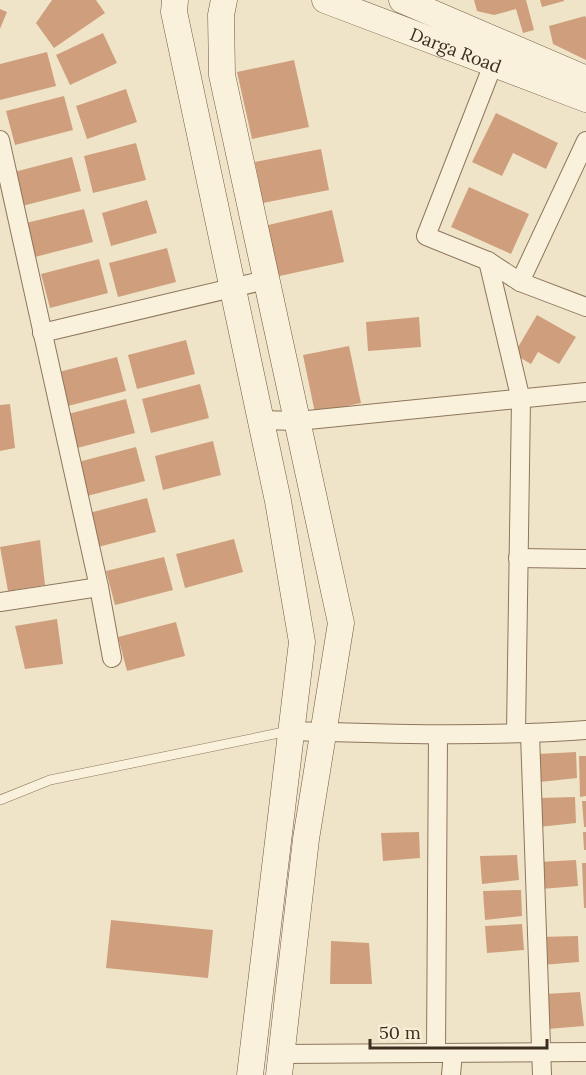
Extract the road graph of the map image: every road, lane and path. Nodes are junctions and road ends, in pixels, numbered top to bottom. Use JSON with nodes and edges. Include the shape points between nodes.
{"nodes":[{"id":1,"x":175,"y":0,"type":"edge"},
{"id":2,"x":224,"y":0,"type":"edge"},
{"id":3,"x":325,"y":0,"type":"edge"},
{"id":4,"x":402,"y":0,"type":"edge"},
{"id":5,"x":494,"y":62,"type":"junction"},
{"id":6,"x":586,"y":79,"type":"edge"},
{"id":7,"x":586,"y":99,"type":"edge"},
{"id":8,"x":0,"y":140,"type":"edge"},
{"id":9,"x":586,"y":141,"type":"edge"},
{"id":10,"x":488,"y":261,"type":"junction"},
{"id":11,"x":266,"y":280,"type":"junction"},
{"id":12,"x":520,"y":282,"type":"junction"},
{"id":13,"x":233,"y":288,"type":"junction"},
{"id":14,"x":586,"y":307,"type":"edge"},
{"id":15,"x":42,"y":333,"type":"junction"},
{"id":16,"x":586,"y":392,"type":"edge"},
{"id":17,"x":521,"y":400,"type":"junction"},
{"id":18,"x":260,"y":420,"type":"junction"},
{"id":19,"x":298,"y":421,"type":"junction"},
{"id":20,"x":518,"y":558,"type":"junction"},
{"id":21,"x":586,"y":559,"type":"edge"},
{"id":22,"x":99,"y":587,"type":"junction"},
{"id":23,"x":0,"y":602,"type":"edge"},
{"id":24,"x":112,"y":658,"type":"dead end"},
{"id":25,"x":586,"y":730,"type":"edge"},
{"id":26,"x":291,"y":731,"type":"junction"},
{"id":27,"x":325,"y":732,"type":"junction"},
{"id":28,"x":523,"y":733,"type":"junction"},
{"id":29,"x":438,"y":735,"type":"junction"},
{"id":30,"x":0,"y":800,"type":"edge"},
{"id":31,"x":542,"y":1052,"type":"junction"},
{"id":32,"x":586,"y":1052,"type":"edge"},
{"id":33,"x":444,"y":1053,"type":"junction"},
{"id":34,"x":280,"y":1065,"type":"edge"},
{"id":35,"x":250,"y":1075,"type":"edge"},
{"id":36,"x":452,"y":1075,"type":"edge"},
{"id":37,"x":542,"y":1075,"type":"edge"}],
"edges":[{"from":1,"to":13,"type":"street","via":[[174,12]]},
{"from":2,"to":11,"type":"street","via":[[222,75]]},
{"from":3,"to":5,"type":"street","name":"Darga Road"},
{"from":4,"to":6,"type":"street","name":"Darga Road"},
{"from":5,"to":7,"type":"street","name":"Darga Road"},
{"from":5,"to":10,"type":"street","via":[[426,236]]},
{"from":8,"to":15,"type":"street"},
{"from":9,"to":12,"type":"street"},
{"from":10,"to":12,"type":"street"},
{"from":10,"to":17,"type":"street"},
{"from":11,"to":13,"type":"street"},
{"from":11,"to":19,"type":"street"},
{"from":12,"to":14,"type":"street"},
{"from":13,"to":15,"type":"street"},
{"from":13,"to":18,"type":"street"},
{"from":15,"to":22,"type":"street"},
{"from":16,"to":17,"type":"street"},
{"from":17,"to":19,"type":"street"},
{"from":17,"to":20,"type":"street"},
{"from":18,"to":19,"type":"street"},
{"from":18,"to":26,"type":"street","via":[[302,642]]},
{"from":19,"to":27,"type":"street","via":[[341,623]]},
{"from":20,"to":21,"type":"street"},
{"from":20,"to":28,"type":"street"},
{"from":22,"to":23,"type":"street"},
{"from":22,"to":24,"type":"street"},
{"from":25,"to":28,"type":"street"},
{"from":26,"to":27,"type":"street"},
{"from":26,"to":30,"type":"lane","via":[[51,780]]},
{"from":26,"to":35,"type":"street"},
{"from":27,"to":29,"type":"street"},
{"from":27,"to":34,"type":"street","via":[[306,839]]},
{"from":28,"to":29,"type":"street"},
{"from":28,"to":31,"type":"street"},
{"from":29,"to":33,"type":"street"},
{"from":31,"to":32,"type":"street"},
{"from":31,"to":33,"type":"street"},
{"from":31,"to":37,"type":"street"},
{"from":33,"to":34,"type":"street"},
{"from":33,"to":36,"type":"street"}]}
